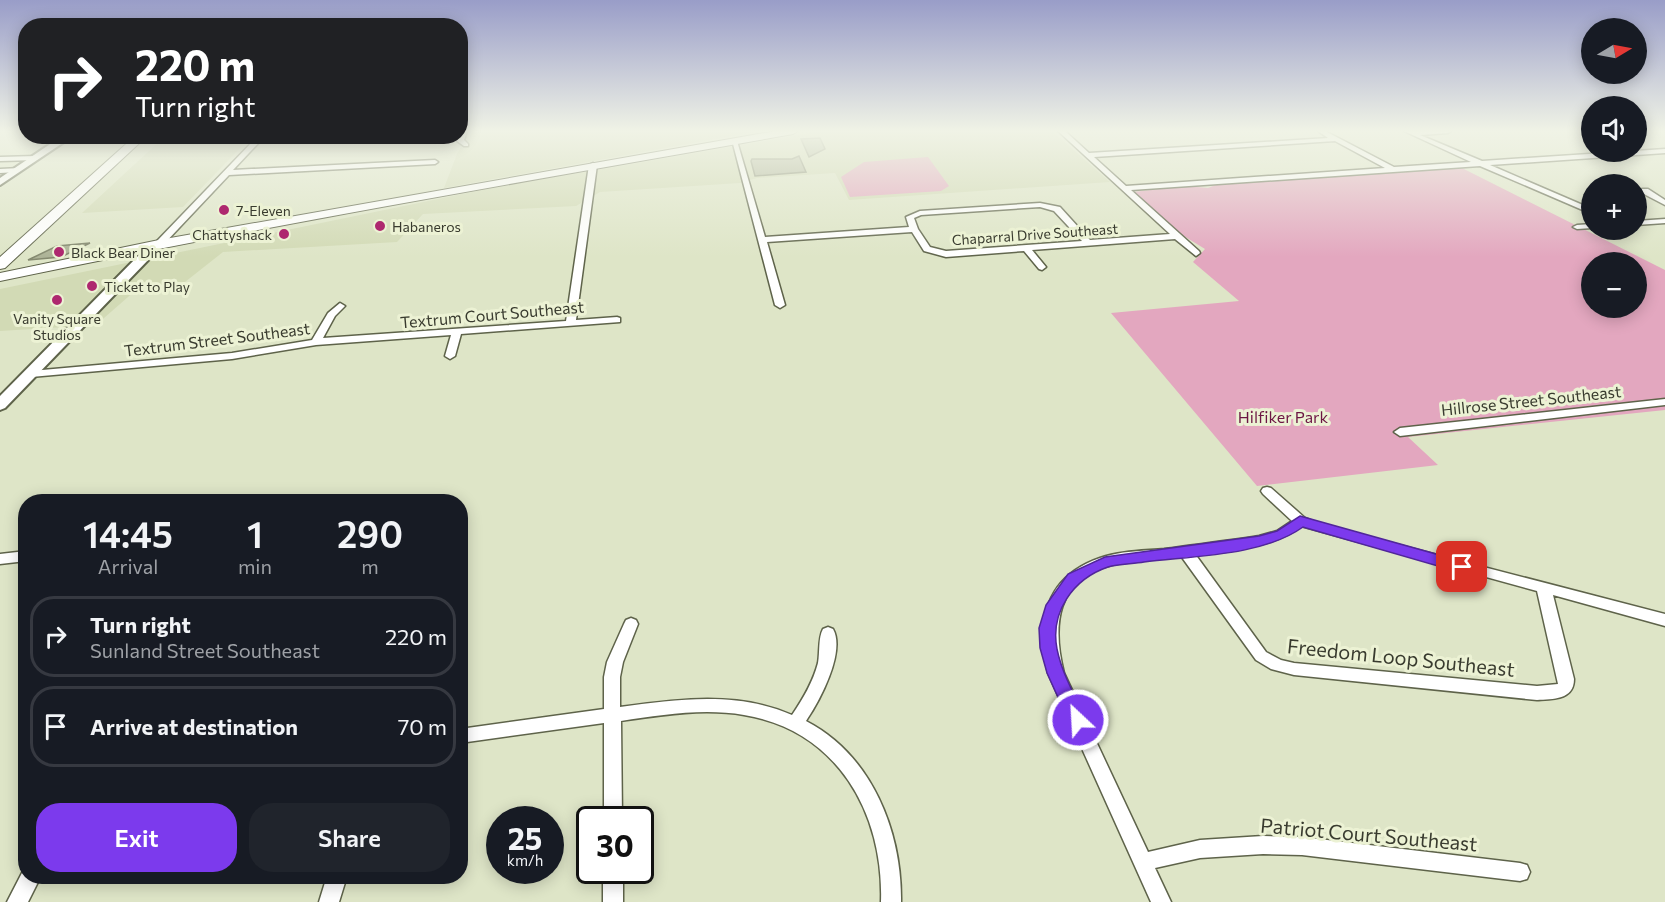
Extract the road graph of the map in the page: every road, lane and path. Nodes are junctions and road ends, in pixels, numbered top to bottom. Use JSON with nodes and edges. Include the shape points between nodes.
{"nodes":[{"id":1,"x":13,"y":173,"type":"edge"},
{"id":2,"x":101,"y":173,"type":"edge"},
{"id":3,"x":225,"y":173,"type":"edge"},
{"id":4,"x":549,"y":173,"type":"edge"},
{"id":5,"x":591,"y":173,"type":"edge"},
{"id":6,"x":743,"y":173,"type":"edge"},
{"id":7,"x":1109,"y":173,"type":"edge"},
{"id":8,"x":1334,"y":173,"type":"edge"},
{"id":9,"x":1502,"y":173,"type":"edge"},
{"id":10,"x":0,"y":182,"type":"edge"},
{"id":11,"x":1125,"y":188,"type":"junction"},
{"id":12,"x":1647,"y":192,"type":"edge"},
{"id":13,"x":1665,"y":203,"type":"edge"},
{"id":14,"x":1581,"y":207,"type":"edge"},
{"id":15,"x":1665,"y":220,"type":"edge"},
{"id":16,"x":1647,"y":222,"type":"edge"},
{"id":17,"x":1576,"y":227,"type":"dead end"},
{"id":18,"x":1581,"y":227,"type":"edge"},
{"id":19,"x":914,"y":229,"type":"junction"},
{"id":20,"x":1178,"y":236,"type":"junction"},
{"id":21,"x":762,"y":240,"type":"junction"},
{"id":22,"x":1088,"y":243,"type":"junction"},
{"id":23,"x":1026,"y":248,"type":"junction"},
{"id":24,"x":153,"y":249,"type":"junction"},
{"id":25,"x":14,"y":253,"type":"junction"},
{"id":26,"x":1196,"y":253,"type":"dead end"},
{"id":27,"x":0,"y":265,"type":"edge"},
{"id":28,"x":60,"y":265,"type":"junction"},
{"id":29,"x":1042,"y":267,"type":"dead end"},
{"id":30,"x":0,"y":277,"type":"edge"},
{"id":31,"x":0,"y":284,"type":"edge"},
{"id":32,"x":780,"y":305,"type":"dead end"},
{"id":33,"x":340,"y":306,"type":"dead end"},
{"id":34,"x":617,"y":320,"type":"dead end"},
{"id":35,"x":571,"y":322,"type":"junction"},
{"id":36,"x":457,"y":332,"type":"junction"},
{"id":37,"x":370,"y":339,"type":"joint"},
{"id":38,"x":316,"y":342,"type":"junction"},
{"id":39,"x":450,"y":356,"type":"dead end"},
{"id":40,"x":31,"y":374,"type":"junction"},
{"id":41,"x":1665,"y":402,"type":"edge"},
{"id":42,"x":0,"y":405,"type":"edge"},
{"id":43,"x":1400,"y":432,"type":"dead end"},
{"id":44,"x":1267,"y":491,"type":"dead end"},
{"id":45,"x":1300,"y":521,"type":"junction"},
{"id":46,"x":1185,"y":551,"type":"junction"},
{"id":47,"x":18,"y":557,"type":"edge"},
{"id":48,"x":0,"y":559,"type":"edge"},
{"id":49,"x":1544,"y":589,"type":"junction"},
{"id":50,"x":1665,"y":620,"type":"edge"},
{"id":51,"x":631,"y":624,"type":"dead end"},
{"id":52,"x":828,"y":633,"type":"dead end"},
{"id":53,"x":612,"y":715,"type":"junction"},
{"id":54,"x":796,"y":723,"type":"junction"},
{"id":55,"x":468,"y":735,"type":"edge"},
{"id":56,"x":613,"y":806,"type":"edge"},
{"id":57,"x":1143,"y":862,"type":"junction"},
{"id":58,"x":1520,"y":872,"type":"dead end"},
{"id":59,"x":27,"y":884,"type":"edge"},
{"id":60,"x":335,"y":884,"type":"edge"},
{"id":61,"x":613,"y":884,"type":"edge"},
{"id":62,"x":17,"y":902,"type":"edge"},
{"id":63,"x":329,"y":902,"type":"edge"},
{"id":64,"x":613,"y":902,"type":"edge"},
{"id":65,"x":891,"y":902,"type":"edge"},
{"id":66,"x":1161,"y":902,"type":"edge"}],
"edges":[{"from":1,"to":10,"type":"street"},
{"from":2,"to":25,"type":"main road"},
{"from":3,"to":24,"type":"street"},
{"from":4,"to":24,"type":"main road"},
{"from":5,"to":35,"type":"street"},
{"from":6,"to":21,"type":"street"},
{"from":7,"to":11,"type":"street"},
{"from":8,"to":11,"type":"street"},
{"from":9,"to":14,"type":"street"},
{"from":11,"to":20,"type":"street"},
{"from":12,"to":13,"type":"street"},
{"from":15,"to":16,"type":"street"},
{"from":17,"to":18,"type":"street"},
{"from":19,"to":21,"type":"street"},
{"from":19,"to":22,"type":"street","via":[[910,217],[920,213],[1040,205],[1057,209]]},
{"from":19,"to":23,"type":"street","name":"Chaparral Drive Southeast","via":[[927,249],[938,254]]},
{"from":20,"to":22,"type":"street","name":"Chaparral Drive Southeast"},
{"from":20,"to":26,"type":"street"},
{"from":21,"to":32,"type":"street"},
{"from":22,"to":23,"type":"street","name":"Chaparral Drive Southeast"},
{"from":23,"to":29,"type":"street"},
{"from":24,"to":28,"type":"main road"},
{"from":24,"to":31,"type":"main road"},
{"from":24,"to":40,"type":"street"},
{"from":25,"to":27,"type":"main road"},
{"from":25,"to":28,"type":"main road","via":[[21,264]]},
{"from":28,"to":30,"type":"main road"},
{"from":33,"to":38,"type":"street"},
{"from":34,"to":35,"type":"street","name":"Textrum Court Southeast"},
{"from":35,"to":36,"type":"street","name":"Textrum Court Southeast"},
{"from":36,"to":37,"type":"street","name":"Textrum Court Southeast"},
{"from":36,"to":39,"type":"street"},
{"from":37,"to":38,"type":"street","name":"Textrum Street Southeast"},
{"from":38,"to":40,"type":"street","name":"Textrum Street Southeast","via":[[232,356]]},
{"from":40,"to":42,"type":"street"},
{"from":41,"to":43,"type":"street","name":"Hillrose Street Southeast"},
{"from":44,"to":45,"type":"street"},
{"from":45,"to":46,"type":"street","via":[[1273,538]]},
{"from":45,"to":49,"type":"street"},
{"from":46,"to":49,"type":"street","name":"Freedom Loop Southeast","via":[[1255,650],[1277,665],[1294,669],[1558,692],[1566,687],[1566,679]]},
{"from":46,"to":57,"type":"street","via":[[1121,559],[1087,570],[1063,590],[1048,628],[1048,648],[1056,673]]},
{"from":47,"to":48,"type":"street"},
{"from":49,"to":50,"type":"street"},
{"from":51,"to":53,"type":"street","via":[[615,662]]},
{"from":52,"to":54,"type":"street","via":[[823,678]]},
{"from":53,"to":54,"type":"street","via":[[714,704],[771,712]]},
{"from":53,"to":55,"type":"street"},
{"from":53,"to":56,"type":"street"},
{"from":54,"to":65,"type":"street","via":[[835,753],[865,788],[884,832],[892,879]]},
{"from":57,"to":58,"type":"street","name":"Patriot Court Southeast","via":[[1200,849],[1302,846]]},
{"from":57,"to":66,"type":"street"},
{"from":59,"to":62,"type":"street"},
{"from":60,"to":63,"type":"street"},
{"from":61,"to":64,"type":"street"}]}
